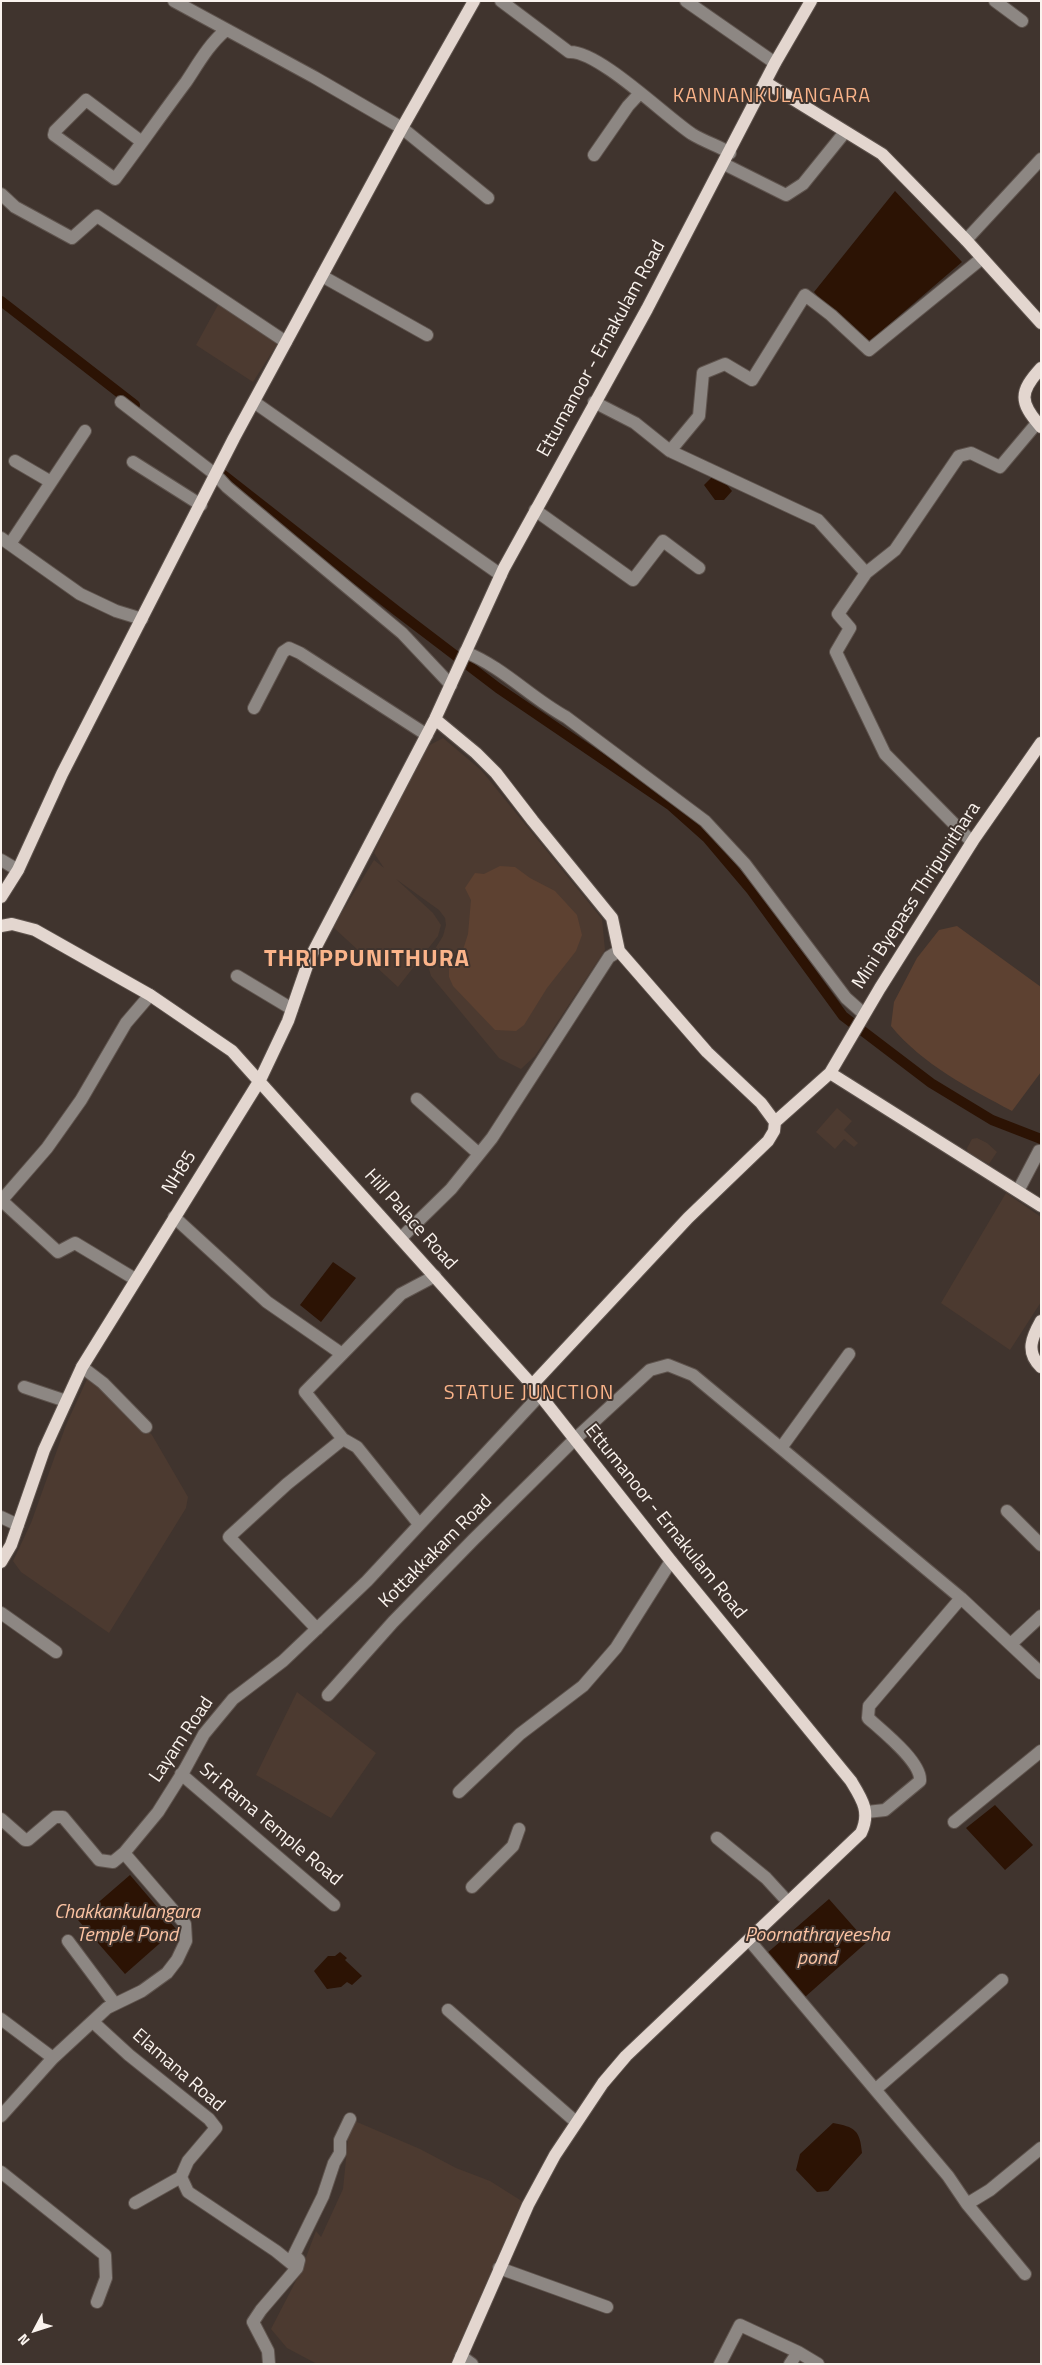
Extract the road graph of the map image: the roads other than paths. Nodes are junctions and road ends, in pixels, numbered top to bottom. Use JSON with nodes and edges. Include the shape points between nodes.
{"nodes":[{"id":1,"x":174,"y":1,"type":"edge"},
{"id":2,"x":474,"y":1,"type":"edge"},
{"id":3,"x":501,"y":1,"type":"edge"},
{"id":4,"x":686,"y":1,"type":"edge"},
{"id":5,"x":810,"y":1,"type":"edge"},
{"id":6,"x":995,"y":1,"type":"edge"},
{"id":7,"x":1022,"y":20,"type":"dead end"},
{"id":8,"x":226,"y":30,"type":"junction"},
{"id":9,"x":775,"y":63,"type":"junction"},
{"id":10,"x":766,"y":82,"type":"junction"},
{"id":11,"x":640,"y":94,"type":"junction"},
{"id":12,"x":402,"y":128,"type":"junction"},
{"id":13,"x":845,"y":132,"type":"junction"},
{"id":14,"x":142,"y":142,"type":"junction"},
{"id":15,"x":594,"y":155,"type":"dead end"},
{"id":16,"x":727,"y":158,"type":"junction"},
{"id":17,"x":1041,"y":159,"type":"edge"},
{"id":18,"x":1,"y":194,"type":"edge"},
{"id":19,"x":488,"y":198,"type":"dead end"},
{"id":20,"x":966,"y":240,"type":"junction"},
{"id":21,"x":981,"y":259,"type":"junction"},
{"id":22,"x":322,"y":276,"type":"junction"},
{"id":23,"x":1041,"y":323,"type":"edge"},
{"id":24,"x":428,"y":335,"type":"dead end"},
{"id":25,"x":286,"y":342,"type":"junction"},
{"id":26,"x":1041,"y":368,"type":"edge"},
{"id":27,"x":121,"y":402,"type":"dead end"},
{"id":28,"x":254,"y":402,"type":"junction"},
{"id":29,"x":594,"y":402,"type":"junction"},
{"id":30,"x":1039,"y":425,"type":"edge"},
{"id":31,"x":84,"y":431,"type":"dead end"},
{"id":32,"x":670,"y":451,"type":"junction"},
{"id":33,"x":15,"y":460,"type":"dead end"},
{"id":34,"x":133,"y":462,"type":"dead end"},
{"id":35,"x":216,"y":475,"type":"junction"},
{"id":36,"x":51,"y":482,"type":"junction"},
{"id":37,"x":201,"y":505,"type":"junction"},
{"id":38,"x":535,"y":510,"type":"junction"},
{"id":39,"x":6,"y":541,"type":"edge"},
{"id":40,"x":699,"y":568,"type":"dead end"},
{"id":41,"x":866,"y":573,"type":"junction"},
{"id":42,"x":501,"y":575,"type":"junction"},
{"id":43,"x":142,"y":619,"type":"junction"},
{"id":44,"x":465,"y":652,"type":"junction"},
{"id":45,"x":451,"y":685,"type":"junction"},
{"id":46,"x":254,"y":708,"type":"dead end"},
{"id":47,"x":435,"y":719,"type":"junction"},
{"id":48,"x":427,"y":735,"type":"junction"},
{"id":49,"x":1041,"y":743,"type":"edge"},
{"id":50,"x":972,"y":842,"type":"junction"},
{"id":51,"x":1,"y":860,"type":"edge"},
{"id":52,"x":18,"y":870,"type":"junction"},
{"id":53,"x":1,"y":897,"type":"edge"},
{"id":54,"x":1,"y":926,"type":"edge"},
{"id":55,"x":619,"y":951,"type":"junction"},
{"id":56,"x":237,"y":976,"type":"dead end"},
{"id":57,"x":150,"y":995,"type":"junction"},
{"id":58,"x":292,"y":1009,"type":"junction"},
{"id":59,"x":864,"y":1016,"type":"junction"},
{"id":60,"x":830,"y":1073,"type":"junction"},
{"id":61,"x":260,"y":1080,"type":"junction"},
{"id":62,"x":417,"y":1099,"type":"dead end"},
{"id":63,"x":775,"y":1122,"type":"junction"},
{"id":64,"x":1041,"y":1152,"type":"edge"},
{"id":65,"x":479,"y":1154,"type":"junction"},
{"id":66,"x":1018,"y":1191,"type":"junction"},
{"id":67,"x":2,"y":1201,"type":"edge"},
{"id":68,"x":1041,"y":1206,"type":"edge"},
{"id":69,"x":174,"y":1217,"type":"junction"},
{"id":70,"x":401,"y":1238,"type":"junction"},
{"id":71,"x":435,"y":1276,"type":"junction"},
{"id":72,"x":135,"y":1279,"type":"junction"},
{"id":73,"x":1041,"y":1321,"type":"edge"},
{"id":74,"x":342,"y":1354,"type":"junction"},
{"id":75,"x":849,"y":1354,"type":"dead end"},
{"id":76,"x":82,"y":1367,"type":"junction"},
{"id":77,"x":1041,"y":1367,"type":"edge"},
{"id":78,"x":532,"y":1385,"type":"junction"},
{"id":79,"x":24,"y":1387,"type":"dead end"},
{"id":80,"x":540,"y":1395,"type":"junction"},
{"id":81,"x":66,"y":1401,"type":"junction"},
{"id":82,"x":146,"y":1427,"type":"dead end"},
{"id":83,"x":575,"y":1439,"type":"junction"},
{"id":84,"x":343,"y":1440,"type":"junction"},
{"id":85,"x":781,"y":1448,"type":"junction"},
{"id":86,"x":1007,"y":1511,"type":"dead end"},
{"id":87,"x":1,"y":1517,"type":"edge"},
{"id":88,"x":419,"y":1524,"type":"junction"},
{"id":89,"x":18,"y":1525,"type":"junction"},
{"id":90,"x":1041,"y":1544,"type":"edge"},
{"id":91,"x":671,"y":1561,"type":"junction"},
{"id":92,"x":1,"y":1562,"type":"edge"},
{"id":93,"x":961,"y":1598,"type":"junction"},
{"id":94,"x":1,"y":1613,"type":"edge"},
{"id":95,"x":1041,"y":1616,"type":"edge"},
{"id":96,"x":317,"y":1629,"type":"junction"},
{"id":97,"x":1012,"y":1643,"type":"junction"},
{"id":98,"x":56,"y":1652,"type":"dead end"},
{"id":99,"x":1041,"y":1672,"type":"edge"},
{"id":100,"x":328,"y":1695,"type":"dead end"},
{"id":101,"x":1041,"y":1751,"type":"edge"},
{"id":102,"x":182,"y":1774,"type":"junction"},
{"id":103,"x":459,"y":1792,"type":"dead end"},
{"id":104,"x":867,"y":1812,"type":"junction"},
{"id":105,"x":1,"y":1819,"type":"edge"},
{"id":106,"x":954,"y":1822,"type":"dead end"},
{"id":107,"x":520,"y":1828,"type":"dead end"},
{"id":108,"x":717,"y":1838,"type":"dead end"},
{"id":109,"x":124,"y":1853,"type":"junction"},
{"id":110,"x":472,"y":1887,"type":"dead end"},
{"id":111,"x":788,"y":1902,"type":"junction"},
{"id":112,"x":334,"y":1904,"type":"dead end"},
{"id":113,"x":749,"y":1940,"type":"junction"},
{"id":114,"x":68,"y":1942,"type":"dead end"},
{"id":115,"x":1002,"y":1980,"type":"dead end"},
{"id":116,"x":115,"y":2004,"type":"junction"},
{"id":117,"x":448,"y":2010,"type":"dead end"},
{"id":118,"x":1,"y":2019,"type":"edge"},
{"id":119,"x":93,"y":2022,"type":"junction"},
{"id":120,"x":53,"y":2058,"type":"junction"},
{"id":121,"x":876,"y":2089,"type":"junction"},
{"id":122,"x":1,"y":2116,"type":"edge"},
{"id":123,"x":350,"y":2119,"type":"dead end"},
{"id":124,"x":576,"y":2122,"type":"junction"},
{"id":125,"x":1041,"y":2148,"type":"edge"},
{"id":126,"x":1,"y":2172,"type":"edge"},
{"id":127,"x":181,"y":2177,"type":"junction"},
{"id":128,"x":134,"y":2203,"type":"dead end"},
{"id":129,"x":967,"y":2204,"type":"junction"},
{"id":130,"x":296,"y":2268,"type":"junction"},
{"id":131,"x":499,"y":2268,"type":"junction"},
{"id":132,"x":1025,"y":2274,"type":"dead end"},
{"id":133,"x":97,"y":2302,"type":"dead end"},
{"id":134,"x":607,"y":2307,"type":"dead end"},
{"id":135,"x":798,"y":2352,"type":"junction"},
{"id":136,"x":460,"y":2360,"type":"edge"},
{"id":137,"x":269,"y":2364,"type":"edge"},
{"id":138,"x":472,"y":2364,"type":"edge"},
{"id":139,"x":720,"y":2364,"type":"edge"},
{"id":140,"x":790,"y":2364,"type":"edge"},
{"id":141,"x":818,"y":2364,"type":"edge"}],
"edges":[{"from":1,"to":8,"type":"street"},
{"from":2,"to":12,"type":"main road"},
{"from":3,"to":11,"type":"street","via":[[569,52],[579,51]]},
{"from":4,"to":9,"type":"street"},
{"from":5,"to":9,"type":"main road","name":"Ettumanoor - Ernakulam Road"},
{"from":6,"to":7,"type":"street"},
{"from":8,"to":12,"type":"street"},
{"from":8,"to":14,"type":"street"},
{"from":9,"to":10,"type":"main road","name":"Ettumanoor - Ernakulam Road"},
{"from":10,"to":13,"type":"main road"},
{"from":10,"to":16,"type":"main road","name":"Ettumanoor - Ernakulam Road"},
{"from":11,"to":15,"type":"street"},
{"from":11,"to":16,"type":"street"},
{"from":12,"to":19,"type":"street"},
{"from":12,"to":22,"type":"main road"},
{"from":13,"to":16,"type":"street","via":[[803,184],[786,195]]},
{"from":13,"to":20,"type":"main road","via":[[882,154]]},
{"from":14,"to":14,"type":"street","via":[[115,179],[54,134],[86,100]]},
{"from":16,"to":29,"type":"main road","name":"Ettumanoor - Ernakulam Road"},
{"from":17,"to":20,"type":"street"},
{"from":18,"to":25,"type":"street","via":[[15,207],[72,238],[97,216]]},
{"from":20,"to":21,"type":"main road"},
{"from":21,"to":23,"type":"main road"},
{"from":21,"to":32,"type":"street","via":[[869,350],[805,295],[752,380],[725,364],[703,372],[699,416]]},
{"from":22,"to":24,"type":"street"},
{"from":22,"to":25,"type":"main road"},
{"from":25,"to":28,"type":"main road"},
{"from":26,"to":30,"type":"main road","via":[[1024,391],[1024,402]]},
{"from":27,"to":35,"type":"street"},
{"from":28,"to":35,"type":"main road"},
{"from":28,"to":42,"type":"street"},
{"from":29,"to":32,"type":"street","via":[[635,423]]},
{"from":29,"to":38,"type":"main road","name":"Ettumanoor - Ernakulam Road"},
{"from":30,"to":41,"type":"street","via":[[1000,467],[971,452],[959,456],[895,550]]},
{"from":31,"to":36,"type":"street"},
{"from":32,"to":41,"type":"street","via":[[818,520]]},
{"from":33,"to":36,"type":"street"},
{"from":34,"to":37,"type":"street"},
{"from":35,"to":37,"type":"main road"},
{"from":35,"to":45,"type":"street","via":[[402,633]]},
{"from":36,"to":39,"type":"street"},
{"from":37,"to":43,"type":"main road"},
{"from":38,"to":40,"type":"street","via":[[633,580],[663,541]]},
{"from":38,"to":42,"type":"main road","name":"Ettumanoor - Ernakulam Road"},
{"from":39,"to":43,"type":"street","via":[[80,594]]},
{"from":41,"to":50,"type":"street","via":[[838,614],[850,628],[836,652],[885,754]]},
{"from":42,"to":44,"type":"main road","name":"Ettumanoor - Ernakulam Road"},
{"from":43,"to":52,"type":"main road","via":[[62,774]]},
{"from":44,"to":45,"type":"main road","name":"Ettumanoor - Ernakulam Road"},
{"from":44,"to":59,"type":"street","via":[[498,669],[705,821],[745,864],[846,998]]},
{"from":45,"to":47,"type":"main road","name":"Ettumanoor - Ernakulam Road"},
{"from":46,"to":48,"type":"street","via":[[283,652],[289,648]]},
{"from":47,"to":48,"type":"main road","name":"Ettumanoor - Ernakulam Road"},
{"from":47,"to":55,"type":"main road","via":[[496,773],[612,918]]},
{"from":48,"to":58,"type":"main road","name":"Ettumanoor - Ernakulam Road","via":[[309,960]]},
{"from":49,"to":50,"type":"main road","name":"Mini Byepass Thripunithara"},
{"from":50,"to":59,"type":"main road","name":"Mini Byepass Thripunithara"},
{"from":51,"to":52,"type":"street"},
{"from":52,"to":53,"type":"main road"},
{"from":54,"to":57,"type":"main road","via":[[12,924],[35,930]]},
{"from":55,"to":63,"type":"main road","via":[[707,1052],[761,1102]]},
{"from":55,"to":65,"type":"street","via":[[609,957]]},
{"from":56,"to":58,"type":"street"},
{"from":57,"to":61,"type":"main road","via":[[232,1051]]},
{"from":57,"to":67,"type":"street","via":[[126,1023],[81,1100],[47,1148]]},
{"from":58,"to":61,"type":"main road","name":"Ettumanoor - Ernakulam Road"},
{"from":59,"to":60,"type":"main road","name":"Mini Byepass Thripunithara"},
{"from":60,"to":63,"type":"main road","name":"Mini Byepass Thripunithara"},
{"from":60,"to":66,"type":"main road"},
{"from":61,"to":69,"type":"main road","name":"NH85","number":"NH85"},
{"from":61,"to":70,"type":"main road","name":"Hill Palace Road"},
{"from":62,"to":65,"type":"street"},
{"from":63,"to":78,"type":"main road","via":[[768,1141],[688,1218]]},
{"from":64,"to":66,"type":"street"},
{"from":65,"to":70,"type":"street","via":[[451,1189]]},
{"from":66,"to":68,"type":"main road"},
{"from":67,"to":72,"type":"street","via":[[58,1252],[76,1242]]},
{"from":69,"to":72,"type":"main road","name":"NH85","number":"NH85"},
{"from":69,"to":74,"type":"street","via":[[267,1302]]},
{"from":70,"to":71,"type":"main road","name":"Hill Palace Road"},
{"from":71,"to":74,"type":"street","via":[[401,1294]]},
{"from":71,"to":78,"type":"main road","name":"Hill Palace Road"},
{"from":72,"to":76,"type":"main road","name":"NH85","number":"NH85"},
{"from":73,"to":77,"type":"main road","via":[[1033,1337],[1031,1351]]},
{"from":74,"to":84,"type":"street","via":[[305,1392]]},
{"from":75,"to":85,"type":"street"},
{"from":76,"to":81,"type":"main road","name":"NH85","number":"NH85"},
{"from":76,"to":82,"type":"street","via":[[103,1383]]},
{"from":78,"to":80,"type":"main road","name":"Ettumanoor - Ernakulam Road"},
{"from":79,"to":81,"type":"street"},
{"from":80,"to":83,"type":"main road","name":"Ettumanoor - Ernakulam Road"},
{"from":80,"to":88,"type":"street","name":"Layam Road"},
{"from":81,"to":89,"type":"main road","name":"NH85","number":"NH85","via":[[44,1450]]},
{"from":83,"to":85,"type":"street","name":"Kottakkakam Road","via":[[650,1370],[668,1365],[693,1374]]},
{"from":83,"to":91,"type":"main road","name":"Ettumanoor - Ernakulam Road"},
{"from":83,"to":100,"type":"street","name":"Kottakkakam Road","via":[[393,1622]]},
{"from":84,"to":88,"type":"street","via":[[357,1448]]},
{"from":84,"to":96,"type":"street","via":[[229,1536]]},
{"from":85,"to":93,"type":"street","name":"Kottakkakam Road"},
{"from":86,"to":90,"type":"street"},
{"from":87,"to":89,"type":"street"},
{"from":88,"to":96,"type":"street","name":"Layam Road"},
{"from":89,"to":92,"type":"main road","name":"NH85","number":"NH85"},
{"from":91,"to":103,"type":"street","via":[[616,1648],[584,1686],[520,1734]]},
{"from":91,"to":104,"type":"main road","name":"Ettumanoor - Ernakulam Road","via":[[851,1781]]},
{"from":93,"to":97,"type":"street","name":"Kottakkakam Road"},
{"from":93,"to":104,"type":"street","via":[[869,1706],[868,1718],[911,1759],[921,1776],[920,1781],[884,1810]]},
{"from":94,"to":98,"type":"street"},
{"from":95,"to":97,"type":"street"},
{"from":96,"to":102,"type":"street","name":"Layam Road","via":[[283,1661],[233,1699],[204,1734]]},
{"from":97,"to":99,"type":"street","name":"Kottakkakam Road"},
{"from":101,"to":106,"type":"street"},
{"from":102,"to":109,"type":"street","name":"Layam Road","via":[[158,1812]]},
{"from":102,"to":112,"type":"street","name":"Sri Rama Temple Road"},
{"from":104,"to":111,"type":"main road","via":[[861,1833]]},
{"from":105,"to":109,"type":"street","via":[[28,1840],[56,1817],[63,1817],[99,1860],[113,1862]]},
{"from":107,"to":110,"type":"street","via":[[512,1846]]},
{"from":108,"to":111,"type":"street","via":[[766,1878]]},
{"from":109,"to":116,"type":"street","via":[[184,1924],[186,1941],[167,1973],[142,1991]]},
{"from":111,"to":113,"type":"main road"},
{"from":113,"to":121,"type":"street"},
{"from":113,"to":124,"type":"main road","via":[[626,2056],[602,2083]]},
{"from":114,"to":116,"type":"street"},
{"from":115,"to":121,"type":"street"},
{"from":116,"to":119,"type":"street"},
{"from":117,"to":124,"type":"street"},
{"from":118,"to":120,"type":"street"},
{"from":119,"to":120,"type":"street"},
{"from":119,"to":127,"type":"street","name":"Elamana Road","via":[[209,2118],[216,2128],[188,2161]]},
{"from":120,"to":122,"type":"street"},
{"from":121,"to":129,"type":"street"},
{"from":123,"to":130,"type":"street","via":[[323,2196],[294,2255],[299,2260]]},
{"from":124,"to":131,"type":"main road","via":[[528,2205]]},
{"from":125,"to":129,"type":"street","via":[[990,2190]]},
{"from":126,"to":133,"type":"street","via":[[105,2255],[106,2278]]},
{"from":127,"to":128,"type":"street"},
{"from":127,"to":130,"type":"street","via":[[188,2192]]},
{"from":129,"to":132,"type":"street"},
{"from":130,"to":137,"type":"street","via":[[253,2322],[268,2351]]},
{"from":131,"to":134,"type":"street"},
{"from":131,"to":136,"type":"main road"},
{"from":135,"to":139,"type":"street","via":[[740,2326]]},
{"from":135,"to":140,"type":"street"},
{"from":135,"to":141,"type":"street"},
{"from":136,"to":138,"type":"street"}]}
